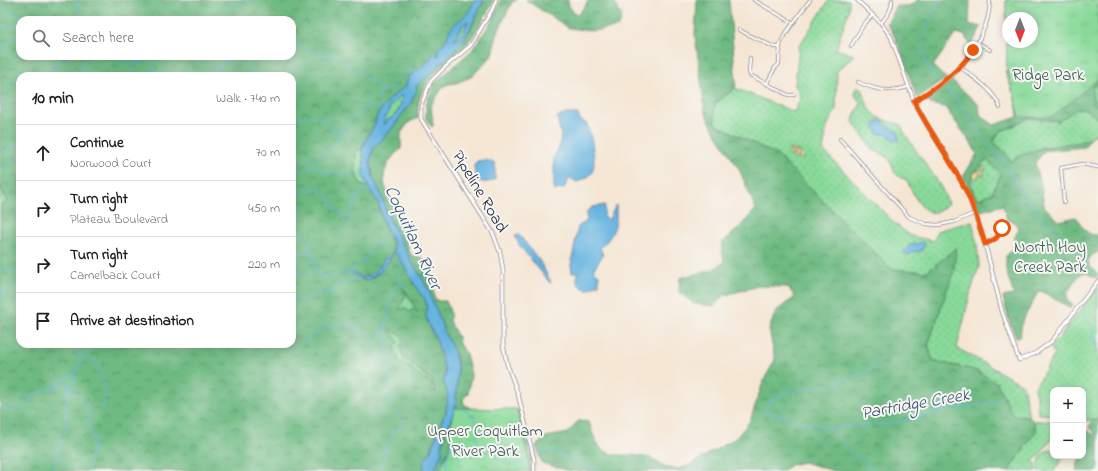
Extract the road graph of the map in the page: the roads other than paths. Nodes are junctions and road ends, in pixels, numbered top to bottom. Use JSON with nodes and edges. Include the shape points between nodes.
{"nodes":[{"id":1,"x":496,"y":0,"type":"edge"},
{"id":2,"x":754,"y":0,"type":"edge"},
{"id":3,"x":810,"y":0,"type":"edge"},
{"id":4,"x":857,"y":0,"type":"edge"},
{"id":5,"x":892,"y":0,"type":"edge"},
{"id":6,"x":990,"y":0,"type":"edge"},
{"id":7,"x":873,"y":15,"type":"junction"},
{"id":8,"x":793,"y":23,"type":"junction"},
{"id":9,"x":881,"y":23,"type":"junction"},
{"id":10,"x":739,"y":30,"type":"dead end"},
{"id":11,"x":977,"y":42,"type":"junction"},
{"id":12,"x":851,"y":46,"type":"dead end"},
{"id":13,"x":780,"y":47,"type":"junction"},
{"id":14,"x":990,"y":50,"type":"dead end"},
{"id":15,"x":750,"y":58,"type":"dead end"},
{"id":16,"x":960,"y":67,"type":"junction"},
{"id":17,"x":858,"y":82,"type":"dead end"},
{"id":18,"x":767,"y":83,"type":"junction"},
{"id":19,"x":908,"y":87,"type":"junction"},
{"id":20,"x":794,"y":96,"type":"dead end"},
{"id":21,"x":914,"y":101,"type":"junction"},
{"id":22,"x":1000,"y":106,"type":"dead end"},
{"id":23,"x":840,"y":139,"type":"dead end"},
{"id":24,"x":1098,"y":167,"type":"edge"},
{"id":25,"x":1064,"y":202,"type":"dead end"},
{"id":26,"x":975,"y":213,"type":"junction"},
{"id":27,"x":1002,"y":228,"type":"dead end"},
{"id":28,"x":985,"y":244,"type":"junction"},
{"id":29,"x":1098,"y":281,"type":"edge"},
{"id":30,"x":534,"y":471,"type":"edge"}],
"edges":[{"from":1,"to":30,"type":"street","name":"Pipeline Road","via":[[471,45],[432,81],[420,105],[421,119],[494,233],[503,270],[503,344],[534,459]]},
{"from":2,"to":8,"type":"street"},
{"from":3,"to":8,"type":"street"},
{"from":4,"to":7,"type":"street"},
{"from":5,"to":9,"type":"street","via":[[888,14]]},
{"from":6,"to":11,"type":"street","via":[[987,18]]},
{"from":7,"to":9,"type":"street"},
{"from":7,"to":12,"type":"street","via":[[864,24]]},
{"from":8,"to":13,"type":"street"},
{"from":9,"to":19,"type":"street","via":[[891,37]]},
{"from":10,"to":13,"type":"street","via":[[774,47]]},
{"from":11,"to":14,"type":"street"},
{"from":11,"to":16,"type":"street"},
{"from":13,"to":18,"type":"street","via":[[779,64]]},
{"from":15,"to":18,"type":"street","via":[[750,75]]},
{"from":16,"to":21,"type":"street"},
{"from":16,"to":22,"type":"street","via":[[990,91]]},
{"from":17,"to":19,"type":"street","via":[[880,90],[899,90]]},
{"from":18,"to":20,"type":"street"},
{"from":19,"to":21,"type":"street"},
{"from":21,"to":26,"type":"street","via":[[952,164]]},
{"from":23,"to":26,"type":"street","via":[[909,217],[926,224],[938,225],[954,222]]},
{"from":24,"to":25,"type":"street","via":[[1082,164],[1061,168]]},
{"from":26,"to":28,"type":"street"},
{"from":27,"to":28,"type":"street","via":[[1000,235]]},
{"from":28,"to":29,"type":"street","via":[[1002,311],[1019,360],[1036,353],[1050,342]]}]}
